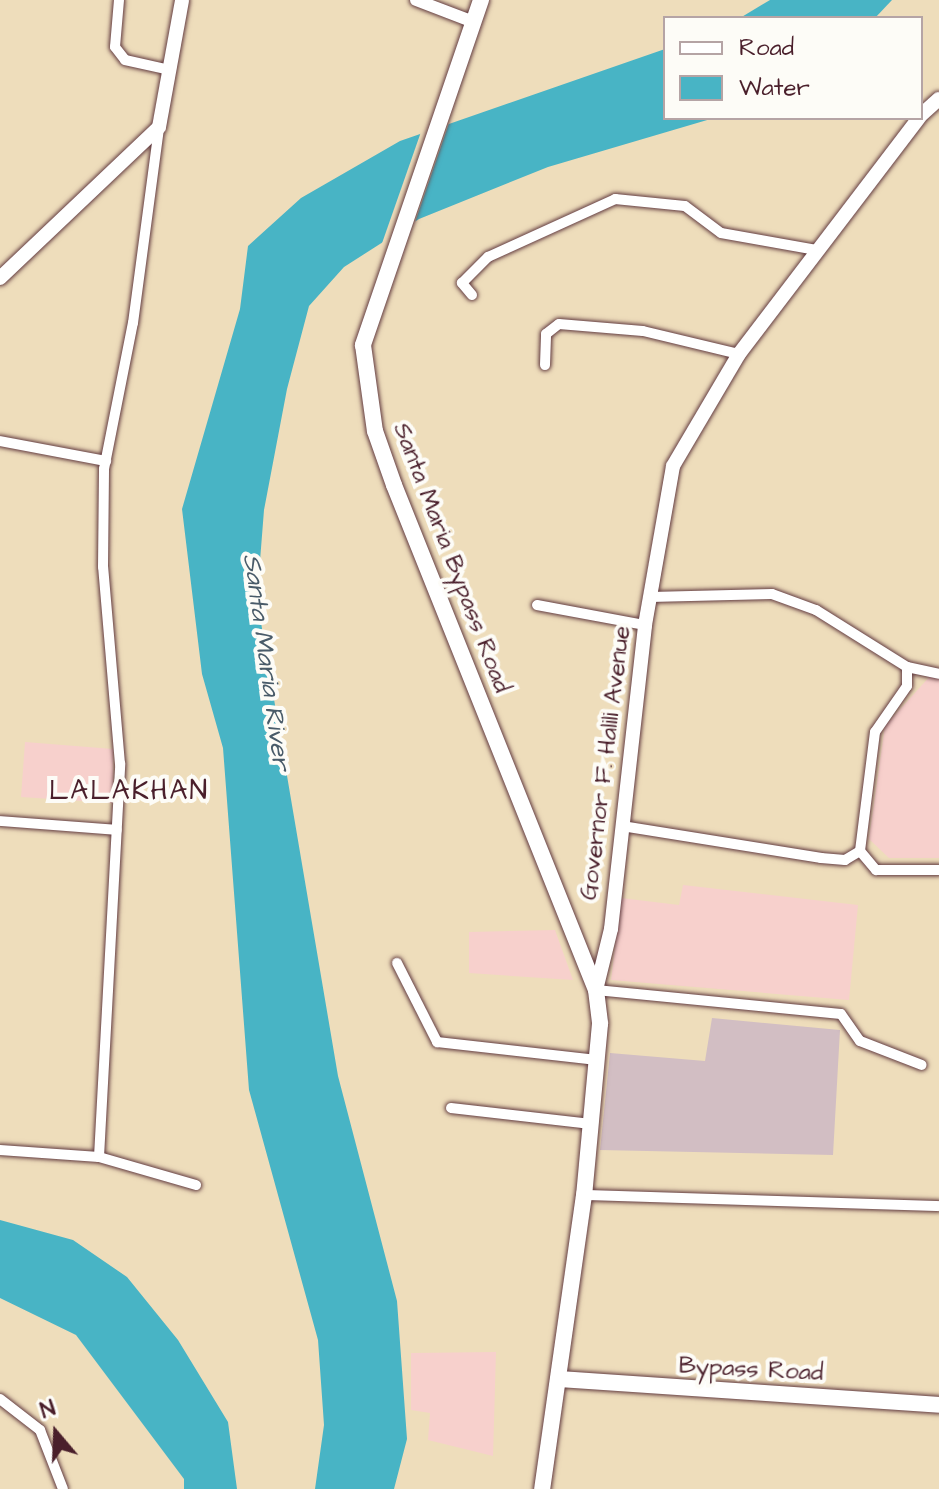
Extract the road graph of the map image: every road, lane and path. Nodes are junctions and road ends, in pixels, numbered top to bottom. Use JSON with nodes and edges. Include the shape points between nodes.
{"nodes":[{"id":1,"x":118,"y":0,"type":"edge"},
{"id":2,"x":182,"y":0,"type":"edge"},
{"id":3,"x":416,"y":0,"type":"edge"},
{"id":4,"x":481,"y":0,"type":"edge"},
{"id":5,"x":474,"y":22,"type":"junction"},
{"id":6,"x":166,"y":69,"type":"junction"},
{"id":7,"x":939,"y":99,"type":"edge"},
{"id":8,"x":923,"y":114,"type":"edge"},
{"id":9,"x":918,"y":120,"type":"edge"},
{"id":10,"x":159,"y":127,"type":"junction"},
{"id":11,"x":816,"y":250,"type":"junction"},
{"id":12,"x":0,"y":278,"type":"edge"},
{"id":13,"x":472,"y":295,"type":"dead end"},
{"id":14,"x":739,"y":354,"type":"junction"},
{"id":15,"x":545,"y":365,"type":"dead end"},
{"id":16,"x":0,"y":441,"type":"edge"},
{"id":17,"x":106,"y":461,"type":"junction"},
{"id":18,"x":650,"y":597,"type":"junction"},
{"id":19,"x":537,"y":605,"type":"dead end"},
{"id":20,"x":645,"y":625,"type":"junction"},
{"id":21,"x":907,"y":667,"type":"junction"},
{"id":22,"x":939,"y":674,"type":"edge"},
{"id":23,"x":0,"y":821,"type":"edge"},
{"id":24,"x":622,"y":826,"type":"junction"},
{"id":25,"x":117,"y":830,"type":"junction"},
{"id":26,"x":860,"y":851,"type":"junction"},
{"id":27,"x":939,"y":870,"type":"edge"},
{"id":28,"x":397,"y":963,"type":"dead end"},
{"id":29,"x":596,"y":990,"type":"junction"},
{"id":30,"x":597,"y":1060,"type":"junction"},
{"id":31,"x":922,"y":1065,"type":"dead end"},
{"id":32,"x":451,"y":1108,"type":"dead end"},
{"id":33,"x":591,"y":1124,"type":"junction"},
{"id":34,"x":0,"y":1150,"type":"edge"},
{"id":35,"x":99,"y":1157,"type":"junction"},
{"id":36,"x":196,"y":1185,"type":"dead end"},
{"id":37,"x":584,"y":1195,"type":"junction"},
{"id":38,"x":939,"y":1206,"type":"edge"},
{"id":39,"x":560,"y":1379,"type":"junction"},
{"id":40,"x":0,"y":1399,"type":"edge"},
{"id":41,"x":939,"y":1405,"type":"edge"},
{"id":42,"x":63,"y":1489,"type":"edge"},
{"id":43,"x":542,"y":1489,"type":"edge"}],
"edges":[{"from":1,"to":6,"type":"street","via":[[115,47],[125,60]]},
{"from":2,"to":6,"type":"main road"},
{"from":3,"to":5,"type":"street"},
{"from":4,"to":5,"type":"main road","name":"Santa Maria Bypass Road"},
{"from":5,"to":29,"type":"main road","name":"Santa Maria Bypass Road","via":[[363,345],[375,431]]},
{"from":6,"to":10,"type":"main road"},
{"from":7,"to":8,"type":"main road","name":"Governor F. Halili Avenue"},
{"from":9,"to":11,"type":"main road","name":"Governor F. Halili Avenue"},
{"from":10,"to":12,"type":"main road"},
{"from":10,"to":17,"type":"street","via":[[133,323]]},
{"from":11,"to":13,"type":"street","via":[[721,233],[685,206],[615,199],[488,257],[462,283]]},
{"from":11,"to":14,"type":"main road","name":"Governor F. Halili Avenue"},
{"from":14,"to":15,"type":"street","via":[[643,331],[559,324],[546,334]]},
{"from":14,"to":18,"type":"main road","name":"Governor F. Halili Avenue","via":[[697,415],[666,487]]},
{"from":16,"to":17,"type":"street"},
{"from":17,"to":25,"type":"street","via":[[103,567],[120,764]]},
{"from":18,"to":20,"type":"main road","name":"Governor F. Halili Avenue"},
{"from":18,"to":21,"type":"street","via":[[772,594],[816,610]]},
{"from":19,"to":20,"type":"street"},
{"from":20,"to":24,"type":"main road","name":"Governor F. Halili Avenue"},
{"from":21,"to":22,"type":"street"},
{"from":21,"to":26,"type":"street","via":[[907,686],[875,732]]},
{"from":23,"to":25,"type":"street"},
{"from":24,"to":26,"type":"street","via":[[821,858],[845,860]]},
{"from":24,"to":29,"type":"main road","name":"Governor F. Halili Avenue"},
{"from":25,"to":35,"type":"street"},
{"from":26,"to":27,"type":"street","via":[[876,870]]},
{"from":28,"to":30,"type":"street","via":[[437,1042]]},
{"from":29,"to":30,"type":"main road","name":"Governor F. Halili Avenue"},
{"from":29,"to":31,"type":"street","via":[[841,1014],[860,1041]]},
{"from":30,"to":33,"type":"main road","name":"Governor F. Halili Avenue"},
{"from":32,"to":33,"type":"street"},
{"from":33,"to":37,"type":"main road","name":"Governor F. Halili Avenue"},
{"from":34,"to":35,"type":"street"},
{"from":35,"to":36,"type":"street"},
{"from":37,"to":38,"type":"street"},
{"from":37,"to":39,"type":"main road","name":"Governor F. Halili Avenue"},
{"from":39,"to":41,"type":"main road","name":"Bypass Road"},
{"from":39,"to":43,"type":"main road","name":"Governor F. Halili Avenue"},
{"from":40,"to":42,"type":"street","via":[[40,1430]]}]}
